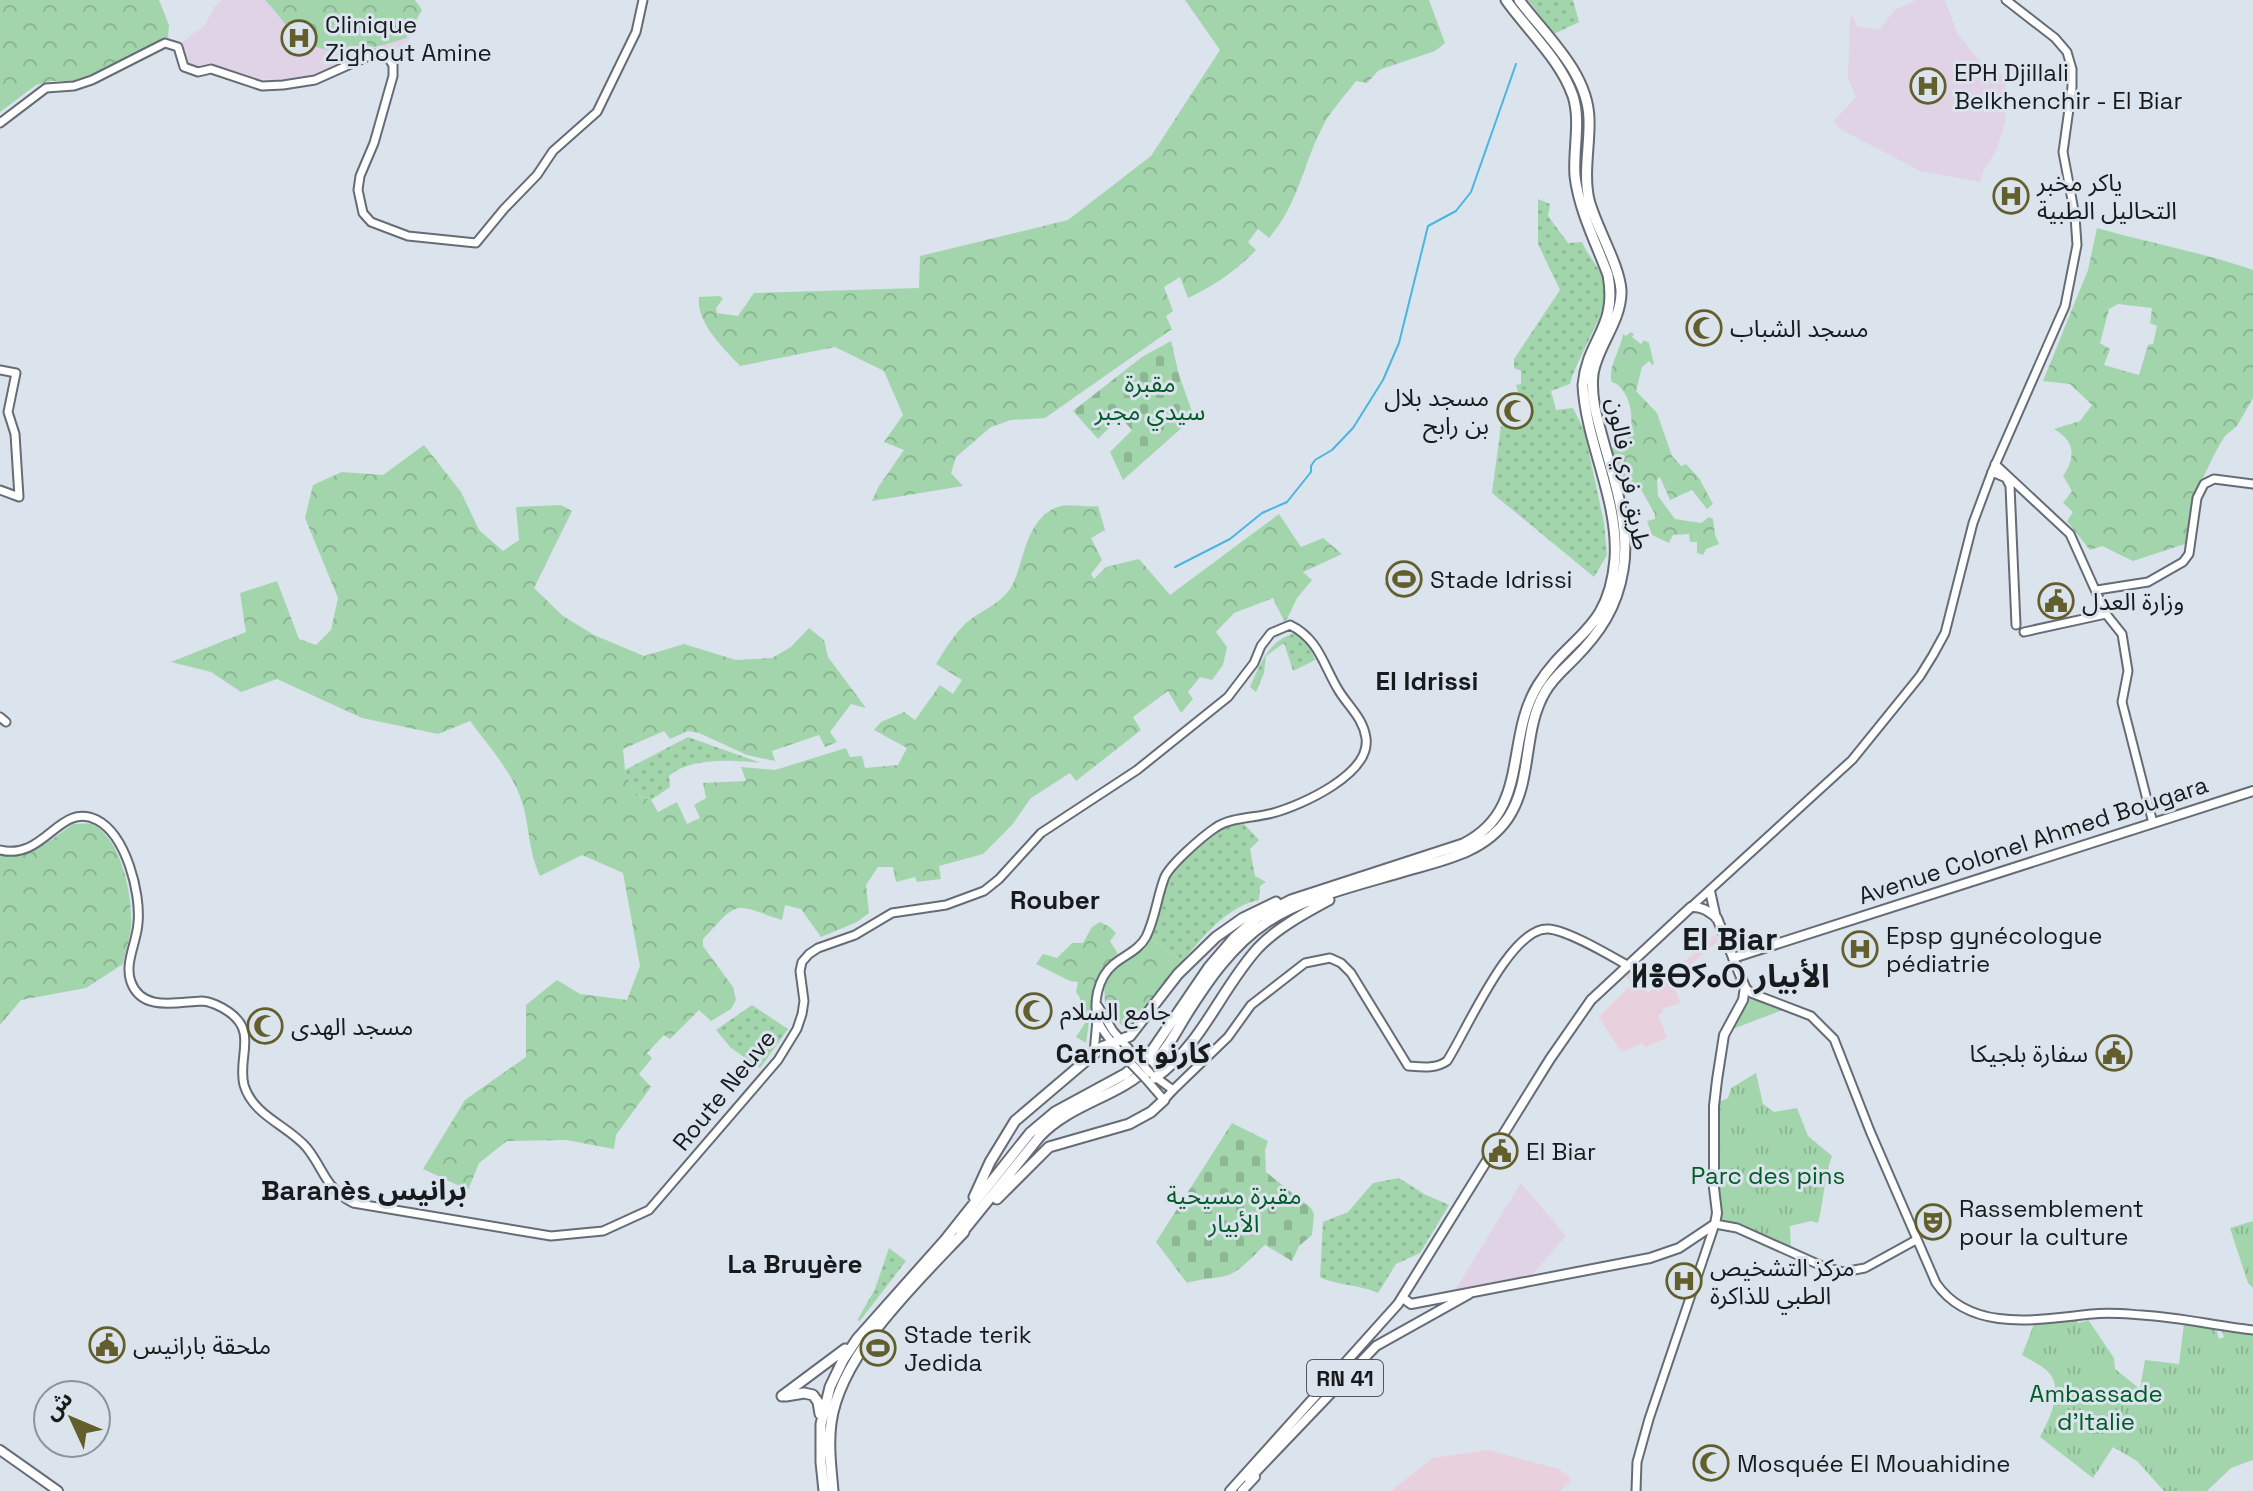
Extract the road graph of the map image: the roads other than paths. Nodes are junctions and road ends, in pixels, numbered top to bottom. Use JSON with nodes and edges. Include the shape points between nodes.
{"nodes":[{"id":1,"x":643,"y":0,"type":"edge"},
{"id":2,"x":1506,"y":0,"type":"edge"},
{"id":3,"x":1519,"y":0,"type":"edge"},
{"id":4,"x":2006,"y":0,"type":"edge"},
{"id":5,"x":0,"y":123,"type":"edge"},
{"id":6,"x":0,"y":370,"type":"edge"},
{"id":7,"x":1994,"y":468,"type":"junction"},
{"id":8,"x":2010,"y":480,"type":"junction"},
{"id":9,"x":2253,"y":484,"type":"edge"},
{"id":10,"x":0,"y":490,"type":"edge"},
{"id":11,"x":2097,"y":590,"type":"junction"},
{"id":12,"x":2106,"y":614,"type":"junction"},
{"id":13,"x":2016,"y":625,"type":"dead end"},
{"id":14,"x":2024,"y":632,"type":"dead end"},
{"id":15,"x":2253,"y":791,"type":"edge"},
{"id":16,"x":2153,"y":823,"type":"junction"},
{"id":17,"x":0,"y":850,"type":"edge"},
{"id":18,"x":1333,"y":885,"type":"junction"},
{"id":19,"x":1362,"y":885,"type":"junction"},
{"id":20,"x":1710,"y":891,"type":"junction"},
{"id":21,"x":1691,"y":907,"type":"junction"},
{"id":22,"x":1717,"y":918,"type":"junction"},
{"id":23,"x":1733,"y":958,"type":"junction"},
{"id":24,"x":1627,"y":965,"type":"junction"},
{"id":25,"x":1745,"y":987,"type":"junction"},
{"id":26,"x":1097,"y":1004,"type":"junction"},
{"id":27,"x":1097,"y":1018,"type":"junction"},
{"id":28,"x":1121,"y":1047,"type":"junction"},
{"id":29,"x":1094,"y":1053,"type":"junction"},
{"id":30,"x":1150,"y":1078,"type":"junction"},
{"id":31,"x":1173,"y":1090,"type":"junction"},
{"id":32,"x":1164,"y":1100,"type":"junction"},
{"id":33,"x":1715,"y":1224,"type":"junction"},
{"id":34,"x":961,"y":1234,"type":"junction"},
{"id":35,"x":948,"y":1236,"type":"junction"},
{"id":36,"x":1916,"y":1240,"type":"junction"},
{"id":37,"x":1473,"y":1291,"type":"junction"},
{"id":38,"x":1403,"y":1298,"type":"junction"},
{"id":39,"x":864,"y":1330,"type":"junction"},
{"id":40,"x":2253,"y":1330,"type":"edge"},
{"id":41,"x":821,"y":1432,"type":"junction"},
{"id":42,"x":0,"y":1450,"type":"edge"},
{"id":43,"x":1251,"y":1468,"type":"junction"},
{"id":44,"x":58,"y":1491,"type":"edge"},
{"id":45,"x":824,"y":1491,"type":"edge"},
{"id":46,"x":833,"y":1491,"type":"edge"},
{"id":47,"x":1223,"y":1491,"type":"edge"},
{"id":48,"x":1230,"y":1491,"type":"edge"},
{"id":49,"x":1239,"y":1491,"type":"edge"},
{"id":50,"x":1636,"y":1491,"type":"edge"}],
"edges":[{"from":1,"to":5,"type":"main road","via":[[630,46],[597,112],[553,151],[476,243],[408,236],[371,222],[363,213],[360,176],[393,76],[384,52],[315,80],[262,86],[211,69],[184,67],[178,47],[165,43],[92,80],[46,88]]},
{"from":2,"to":18,"type":"highway","via":[[1561,71],[1572,94],[1579,196],[1611,289],[1610,314],[1586,365],[1583,385],[1613,529],[1613,571],[1596,620],[1541,681],[1527,707],[1508,797],[1492,822],[1463,844]]},
{"from":3,"to":19,"type":"highway","name":"طريق فري فالون","via":[[1574,71],[1585,95],[1589,197],[1621,289],[1593,381],[1595,413],[1625,540],[1624,568],[1616,602],[1598,633],[1544,692],[1530,728],[1515,804],[1499,830],[1465,853]]},
{"from":4,"to":7,"type":"main road","via":[[2055,38],[2072,69],[2063,152],[2077,245],[2067,301]]},
{"from":6,"to":10,"type":"main road","via":[[16,373],[8,412],[15,434],[19,497]]},
{"from":7,"to":8,"type":"main road"},
{"from":7,"to":20,"type":"main road","via":[[1973,523],[1945,633],[1920,676],[1833,780]]},
{"from":8,"to":11,"type":"main road","via":[[2070,534]]},
{"from":8,"to":13,"type":"main road"},
{"from":9,"to":11,"type":"main road","via":[[2214,479],[2204,484],[2183,562],[2148,582]]},
{"from":11,"to":12,"type":"main road"},
{"from":12,"to":14,"type":"main road"},
{"from":12,"to":16,"type":"main road","via":[[2122,634],[2128,671],[2122,702]]},
{"from":15,"to":16,"type":"main road","name":"Avenue Colonel Ahmed Bougara"},
{"from":16,"to":23,"type":"main road","name":"Avenue Colonel Ahmed Bougara"},
{"from":17,"to":26,"type":"main road","name":"Route Neuve","via":[[34,846],[79,815],[111,830],[131,870],[139,907],[129,963],[132,986],[160,1004],[203,1001],[231,1013],[246,1035],[244,1084],[252,1099],[306,1146],[343,1198],[529,1234],[586,1234],[649,1210],[770,1071],[797,1029],[804,1001],[800,971],[809,954],[892,913],[946,905],[984,891],[1041,833],[1137,770],[1228,697],[1271,633],[1290,625],[1300,630],[1316,645],[1360,719],[1366,739],[1361,760],[1295,805],[1224,823],[1174,862],[1164,876],[1145,939],[1102,977]]},
{"from":18,"to":28,"type":"highway","via":[[1272,903],[1243,918],[1193,958]]},
{"from":18,"to":35,"type":"highway","via":[[1277,906],[1244,929],[1193,988],[1149,1055],[1040,1123]]},
{"from":19,"to":30,"type":"highway","via":[[1308,912],[1259,948],[1203,1030],[1168,1069]]},
{"from":19,"to":34,"type":"highway","via":[[1283,913],[1246,939],[1153,1063],[1127,1084],[1066,1114],[1046,1130]]},
{"from":20,"to":21,"type":"main road"},
{"from":20,"to":22,"type":"main road"},
{"from":21,"to":22,"type":"main road"},
{"from":21,"to":24,"type":"main road"},
{"from":22,"to":23,"type":"main road"},
{"from":23,"to":25,"type":"main road"},
{"from":24,"to":31,"type":"main road","via":[[1556,930],[1538,930],[1513,952],[1439,1067],[1408,1066],[1341,963],[1330,958],[1305,963],[1251,1005],[1228,1037]]},
{"from":24,"to":38,"type":"main road","via":[[1591,1000],[1550,1059]]},
{"from":25,"to":33,"type":"main road","via":[[1725,1032],[1717,1080]]},
{"from":25,"to":36,"type":"main road","via":[[1811,1016],[1834,1039]]},
{"from":26,"to":27,"type":"main road"},
{"from":26,"to":28,"type":"main road"},
{"from":27,"to":28,"type":"main road"},
{"from":27,"to":29,"type":"main road"},
{"from":28,"to":29,"type":"highway"},
{"from":28,"to":30,"type":"main road","bridge":true},
{"from":29,"to":35,"type":"highway","via":[[1015,1121]]},
{"from":30,"to":31,"type":"main road"},
{"from":30,"to":32,"type":"main road"},
{"from":31,"to":32,"type":"main road"},
{"from":32,"to":34,"type":"highway","via":[[1129,1124],[1049,1147]]},
{"from":33,"to":36,"type":"main road","via":[[1848,1272]]},
{"from":33,"to":37,"type":"main road","via":[[1679,1248],[1650,1258]]},
{"from":33,"to":50,"type":"main road","via":[[1637,1462]]},
{"from":34,"to":46,"type":"highway","via":[[870,1338],[845,1375],[830,1425]]},
{"from":35,"to":39,"type":"highway"},
{"from":36,"to":40,"type":"main road","via":[[1943,1293],[1982,1316],[2028,1321],[2121,1314]]},
{"from":37,"to":38,"type":"main road","via":[[1411,1304]]},
{"from":37,"to":49,"type":"main road","number":"RN 41","via":[[1376,1346]]},
{"from":38,"to":43,"type":"main road"},
{"from":39,"to":41,"type":"highway","via":[[834,1378]]},
{"from":39,"to":41,"type":"highway","via":[[834,1360],[782,1396],[813,1395]]},
{"from":41,"to":45,"type":"highway"},
{"from":42,"to":44,"type":"main road"},
{"from":43,"to":47,"type":"main road"},
{"from":43,"to":48,"type":"main road"}]}
